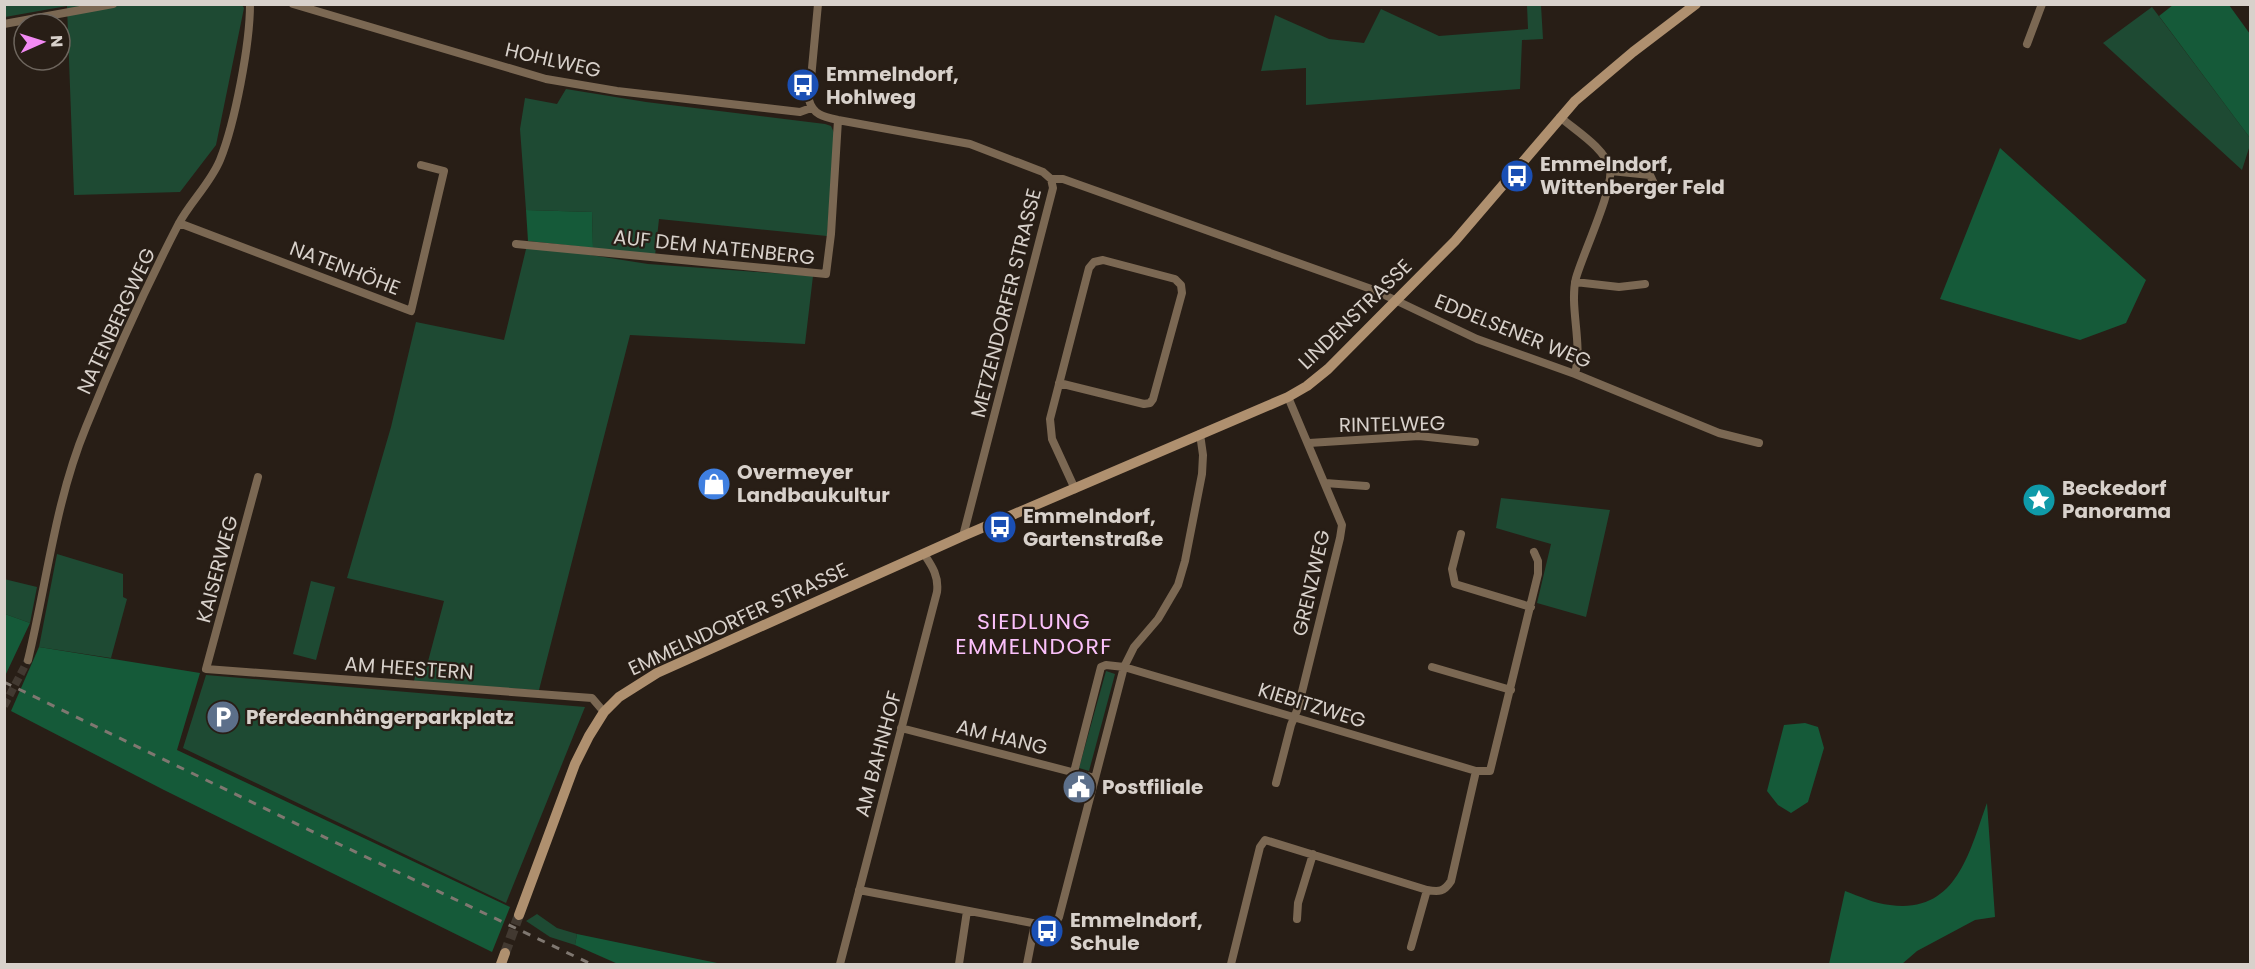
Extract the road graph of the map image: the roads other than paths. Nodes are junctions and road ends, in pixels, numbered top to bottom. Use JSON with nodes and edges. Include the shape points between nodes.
{"nodes":[{"id":1,"x":113,"y":4,"type":"edge"},
{"id":2,"x":250,"y":4,"type":"edge"},
{"id":3,"x":293,"y":4,"type":"edge"},
{"id":4,"x":818,"y":4,"type":"edge"},
{"id":5,"x":1696,"y":4,"type":"edge"},
{"id":6,"x":2042,"y":4,"type":"edge"},
{"id":7,"x":4,"y":24,"type":"edge"},
{"id":8,"x":2027,"y":44,"type":"dead end"},
{"id":9,"x":811,"y":108,"type":"junction"},
{"id":10,"x":1560,"y":117,"type":"junction"},
{"id":11,"x":838,"y":120,"type":"junction"},
{"id":12,"x":421,"y":165,"type":"dead end"},
{"id":13,"x":1611,"y":171,"type":"junction"},
{"id":14,"x":1051,"y":179,"type":"junction"},
{"id":15,"x":1656,"y":188,"type":"dead end"},
{"id":16,"x":179,"y":223,"type":"junction"},
{"id":17,"x":516,"y":244,"type":"dead end"},
{"id":18,"x":1575,"y":282,"type":"junction"},
{"id":19,"x":1645,"y":284,"type":"dead end"},
{"id":20,"x":1397,"y":300,"type":"junction"},
{"id":21,"x":1575,"y":374,"type":"junction"},
{"id":22,"x":1059,"y":383,"type":"junction"},
{"id":23,"x":1288,"y":397,"type":"junction"},
{"id":24,"x":1200,"y":434,"type":"junction"},
{"id":25,"x":1475,"y":442,"type":"dead end"},
{"id":26,"x":1309,"y":443,"type":"junction"},
{"id":27,"x":1759,"y":443,"type":"dead end"},
{"id":28,"x":258,"y":477,"type":"dead end"},
{"id":29,"x":1325,"y":483,"type":"junction"},
{"id":30,"x":1366,"y":486,"type":"dead end"},
{"id":31,"x":1075,"y":489,"type":"junction"},
{"id":32,"x":1461,"y":534,"type":"dead end"},
{"id":33,"x":963,"y":536,"type":"junction"},
{"id":34,"x":1534,"y":552,"type":"dead end"},
{"id":35,"x":924,"y":554,"type":"junction"},
{"id":36,"x":1531,"y":607,"type":"junction"},
{"id":37,"x":28,"y":660,"type":"tunnel mouth"},
{"id":38,"x":1432,"y":667,"type":"dead end"},
{"id":39,"x":1124,"y":668,"type":"junction"},
{"id":40,"x":206,"y":669,"type":"joint"},
{"id":41,"x":1511,"y":690,"type":"junction"},
{"id":42,"x":604,"y":712,"type":"junction"},
{"id":43,"x":1295,"y":716,"type":"junction"},
{"id":44,"x":901,"y":728,"type":"junction"},
{"id":45,"x":1476,"y":771,"type":"junction"},
{"id":46,"x":1074,"y":772,"type":"junction"},
{"id":47,"x":1095,"y":778,"type":"junction"},
{"id":48,"x":1276,"y":783,"type":"dead end"},
{"id":49,"x":1313,"y":854,"type":"junction"},
{"id":50,"x":859,"y":890,"type":"junction"},
{"id":51,"x":1427,"y":890,"type":"junction"},
{"id":52,"x":967,"y":911,"type":"junction"},
{"id":53,"x":519,"y":915,"type":"tunnel mouth"},
{"id":54,"x":1297,"y":919,"type":"dead end"},
{"id":55,"x":1035,"y":923,"type":"junction"},
{"id":56,"x":1411,"y":947,"type":"dead end"},
{"id":57,"x":505,"y":953,"type":"tunnel mouth"},
{"id":58,"x":501,"y":964,"type":"edge"},
{"id":59,"x":840,"y":964,"type":"edge"},
{"id":60,"x":959,"y":964,"type":"edge"},
{"id":61,"x":1026,"y":964,"type":"edge"},
{"id":62,"x":1231,"y":964,"type":"edge"}],
"edges":[{"from":1,"to":7,"type":"street"},
{"from":2,"to":16,"type":"street","name":"NATENBERGWEG","via":[[238,91],[220,160]]},
{"from":3,"to":9,"type":"street","name":"HOHLWEG","via":[[546,79],[800,112]]},
{"from":4,"to":9,"type":"street","via":[[809,86]]},
{"from":5,"to":10,"type":"street","name":"LINDENSTRASSE","via":[[1594,83]]},
{"from":6,"to":8,"type":"street"},
{"from":9,"to":11,"type":"street","name":"METZENDORFER STRASSE"},
{"from":10,"to":13,"type":"street","via":[[1599,150]]},
{"from":10,"to":20,"type":"street","name":"LINDENSTRASSE","via":[[1455,241]]},
{"from":11,"to":14,"type":"street","name":"METZENDORFER STRASSE","via":[[970,144],[1043,172]]},
{"from":11,"to":17,"type":"street","name":"AUF DEM NATENBERG","via":[[826,274]]},
{"from":12,"to":16,"type":"street","name":"NATENHÖHE","via":[[444,171],[411,311]]},
{"from":13,"to":15,"type":"street","via":[[1650,175]]},
{"from":13,"to":18,"type":"street"},
{"from":14,"to":20,"type":"street","name":"EDDELSENER WEG","via":[[1062,179]]},
{"from":14,"to":33,"type":"street","name":"METZENDORFER STRASSE","via":[[1052,198]]},
{"from":16,"to":37,"type":"street","name":"NATENBERGWEG","via":[[74,458]]},
{"from":18,"to":19,"type":"street","via":[[1619,287]]},
{"from":18,"to":21,"type":"street"},
{"from":20,"to":21,"type":"street","name":"EDDELSENER WEG","via":[[1477,339]]},
{"from":20,"to":23,"type":"street","name":"LINDENSTRASSE","via":[[1323,374]]},
{"from":21,"to":27,"type":"street","name":"EDDELSENER WEG","via":[[1719,433]]},
{"from":22,"to":22,"type":"street","via":[[1089,268],[1094,262],[1124,265],[1175,279],[1181,285],[1150,403]]},
{"from":22,"to":31,"type":"street","via":[[1050,429]]},
{"from":23,"to":24,"type":"street","name":"LINDENSTRASSE"},
{"from":23,"to":26,"type":"street","name":"GRENZWEG"},
{"from":24,"to":31,"type":"street","name":"LINDENSTRASSE"},
{"from":24,"to":39,"type":"street","via":[[1202,474],[1178,585],[1158,619],[1134,647]]},
{"from":25,"to":26,"type":"street","name":"RINTELWEG","via":[[1419,436]]},
{"from":26,"to":29,"type":"street","name":"GRENZWEG"},
{"from":28,"to":40,"type":"street","name":"KAISERWEG"},
{"from":29,"to":30,"type":"street"},
{"from":29,"to":43,"type":"street","name":"GRENZWEG","via":[[1342,525]]},
{"from":31,"to":33,"type":"street","name":"LINDENSTRASSE"},
{"from":32,"to":36,"type":"street","via":[[1452,569],[1455,584]]},
{"from":33,"to":35,"type":"street","name":"EMMELNDORFER STRASSE"},
{"from":34,"to":36,"type":"street","via":[[1538,574]]},
{"from":35,"to":42,"type":"street","name":"EMMELNDORFER STRASSE","via":[[657,673],[619,697]]},
{"from":35,"to":44,"type":"street","name":"AM BAHNHOF","via":[[935,572],[937,592]]},
{"from":36,"to":41,"type":"street"},
{"from":38,"to":41,"type":"street"},
{"from":39,"to":43,"type":"street","name":"KIEBITZWEG"},
{"from":39,"to":46,"type":"street","via":[[1101,667]]},
{"from":39,"to":47,"type":"street"},
{"from":40,"to":42,"type":"street","name":"AM HEESTERN","via":[[592,698]]},
{"from":41,"to":45,"type":"street","name":"KIEBITZWEG","via":[[1490,771]]},
{"from":42,"to":53,"type":"street","name":"EMMELNDORFER STRASSE","via":[[575,764]]},
{"from":43,"to":45,"type":"street","name":"KIEBITZWEG"},
{"from":43,"to":48,"type":"street","name":"GRENZWEG"},
{"from":44,"to":46,"type":"street","name":"AM HANG"},
{"from":44,"to":50,"type":"street","name":"AM BAHNHOF"},
{"from":45,"to":51,"type":"street","via":[[1451,882],[1446,890]]},
{"from":46,"to":47,"type":"street","name":"AM HANG"},
{"from":47,"to":55,"type":"street","via":[[1059,917],[1048,926]]},
{"from":49,"to":51,"type":"street"},
{"from":49,"to":54,"type":"street"},
{"from":49,"to":62,"type":"street","via":[[1265,840]]},
{"from":50,"to":52,"type":"street"},
{"from":50,"to":59,"type":"street","name":"AM BAHNHOF"},
{"from":51,"to":56,"type":"street"},
{"from":52,"to":55,"type":"street"},
{"from":52,"to":60,"type":"street"},
{"from":55,"to":61,"type":"street"},
{"from":57,"to":58,"type":"street"}]}
